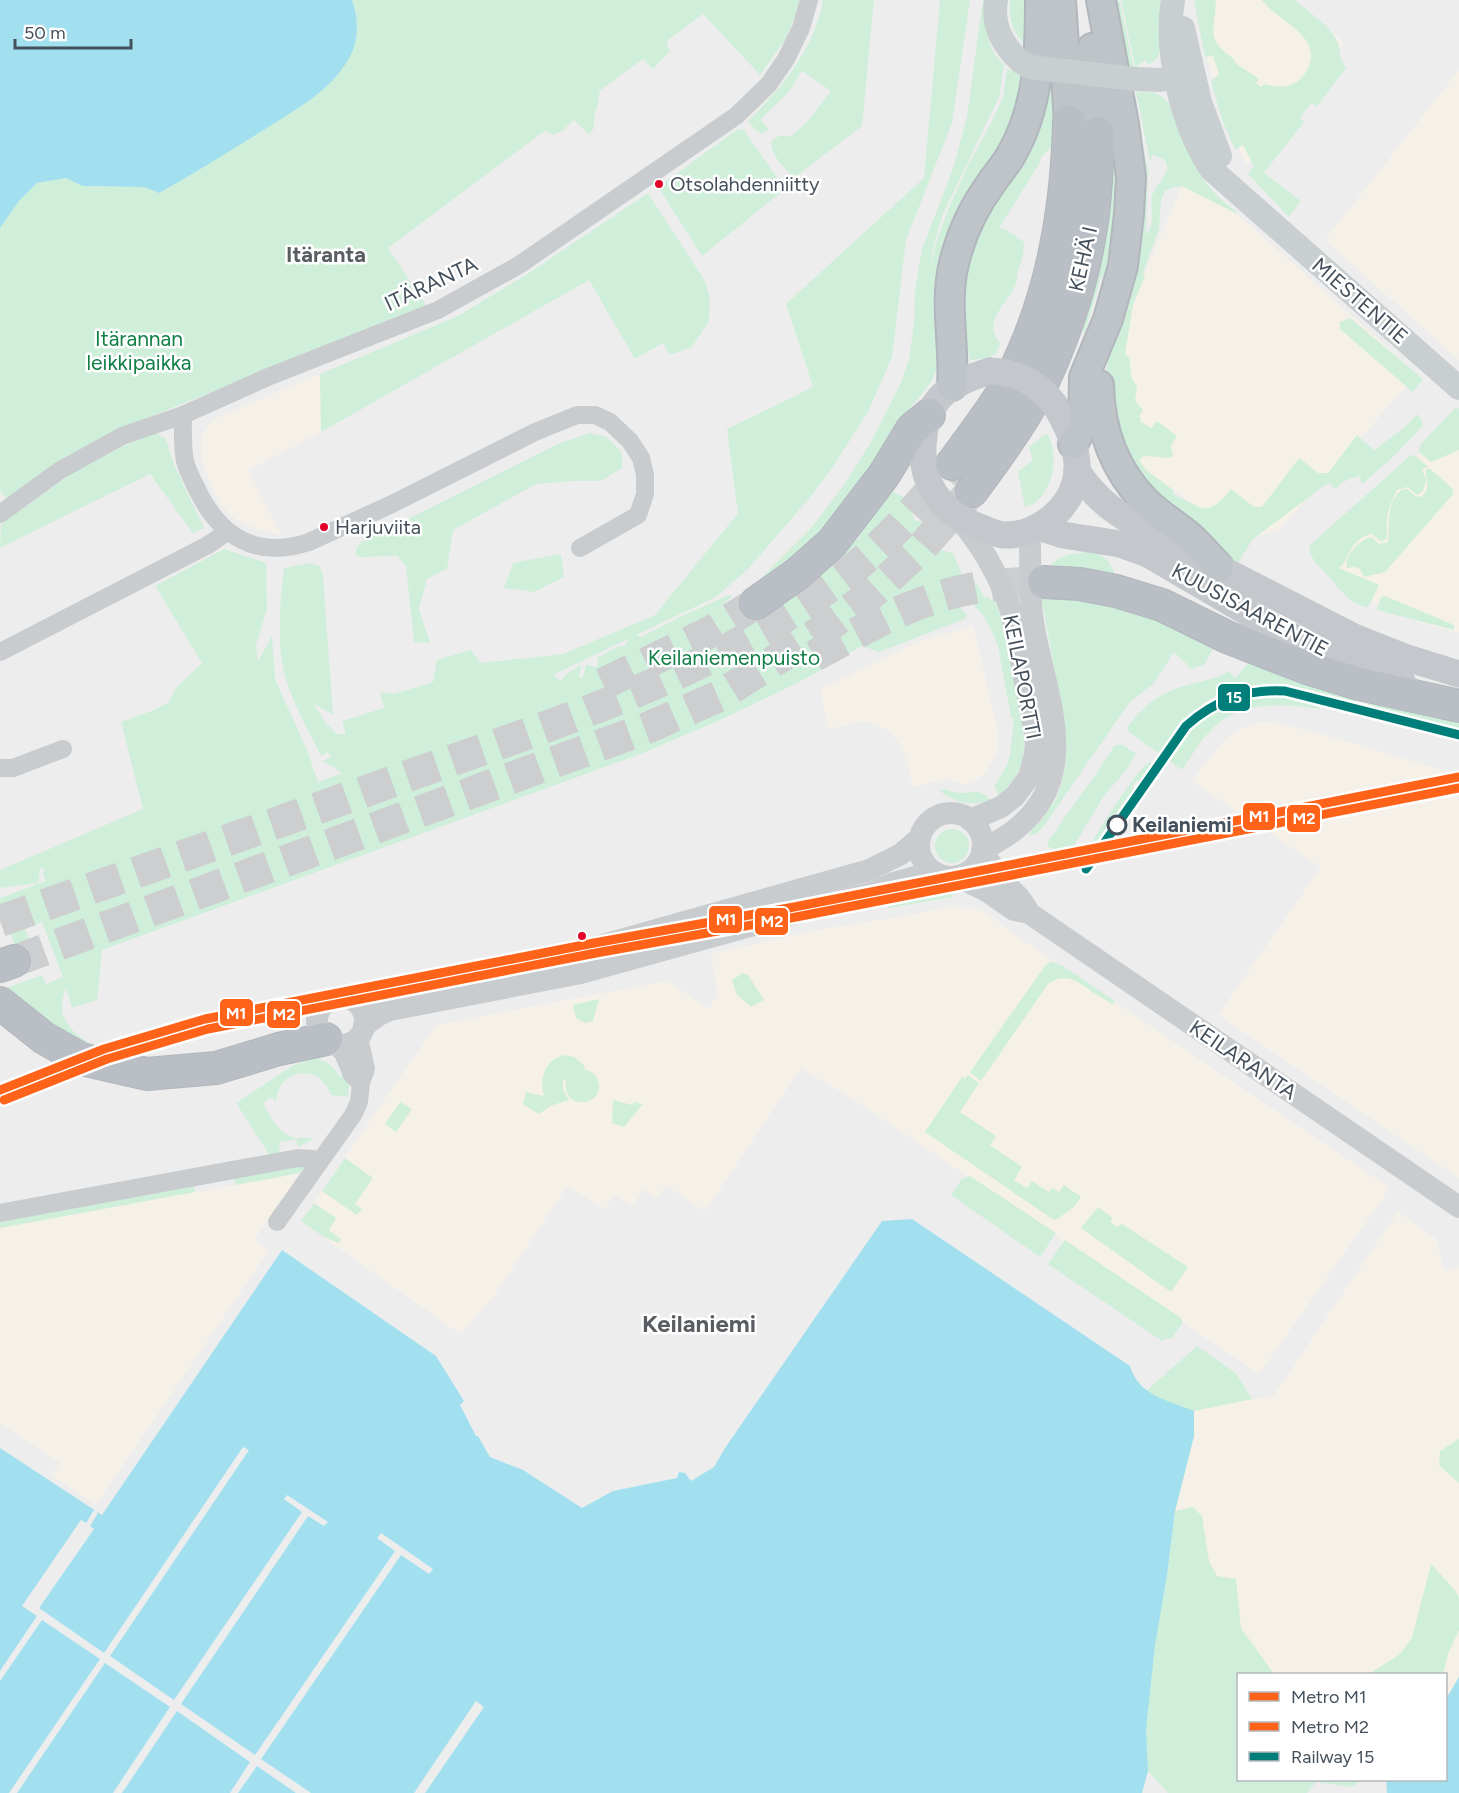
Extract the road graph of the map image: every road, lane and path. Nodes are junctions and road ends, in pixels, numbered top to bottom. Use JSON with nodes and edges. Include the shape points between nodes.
{"nodes":[{"id":1,"x":809,"y":0,"type":"edge"},
{"id":2,"x":996,"y":0,"type":"edge"},
{"id":3,"x":1040,"y":0,"type":"edge"},
{"id":4,"x":1061,"y":0,"type":"edge"},
{"id":5,"x":1087,"y":0,"type":"edge"},
{"id":6,"x":1101,"y":0,"type":"edge"},
{"id":7,"x":1173,"y":0,"type":"edge"},
{"id":8,"x":1179,"y":0,"type":"edge"},
{"id":9,"x":1185,"y":75,"type":"junction"},
{"id":10,"x":1069,"y":122,"type":"joint"},
{"id":11,"x":1098,"y":133,"type":"joint"},
{"id":12,"x":1098,"y":341,"type":"junction"},
{"id":13,"x":952,"y":386,"type":"junction"},
{"id":14,"x":1459,"y":388,"type":"edge"},
{"id":15,"x":183,"y":415,"type":"junction"},
{"id":16,"x":929,"y":415,"type":"junction"},
{"id":17,"x":1075,"y":458,"type":"junction"},
{"id":18,"x":952,"y":464,"type":"tunnel mouth"},
{"id":19,"x":964,"y":504,"type":"junction"},
{"id":20,"x":0,"y":514,"type":"edge"},
{"id":21,"x":1033,"y":529,"type":"junction"},
{"id":22,"x":227,"y":532,"type":"junction"},
{"id":23,"x":579,"y":548,"type":"dead end"},
{"id":24,"x":1219,"y":567,"type":"junction"},
{"id":25,"x":1044,"y":582,"type":"tunnel mouth"},
{"id":26,"x":756,"y":603,"type":"tunnel mouth"},
{"id":27,"x":1272,"y":641,"type":"junction"},
{"id":28,"x":0,"y":652,"type":"edge"},
{"id":29,"x":1459,"y":675,"type":"edge"},
{"id":30,"x":1459,"y":704,"type":"edge"},
{"id":31,"x":63,"y":749,"type":"dead end"},
{"id":32,"x":0,"y":768,"type":"edge"},
{"id":33,"x":970,"y":820,"type":"junction"},
{"id":34,"x":920,"y":838,"type":"junction"},
{"id":35,"x":982,"y":852,"type":"junction"},
{"id":36,"x":933,"y":872,"type":"junction"},
{"id":37,"x":958,"y":877,"type":"junction"},
{"id":38,"x":1029,"y":913,"type":"junction"},
{"id":39,"x":353,"y":1000,"type":"junction"},
{"id":40,"x":0,"y":1003,"type":"edge"},
{"id":41,"x":0,"y":1023,"type":"edge"},
{"id":42,"x":362,"y":1031,"type":"junction"},
{"id":43,"x":44,"y":1038,"type":"junction"},
{"id":44,"x":329,"y":1041,"type":"junction"},
{"id":45,"x":361,"y":1083,"type":"junction"},
{"id":46,"x":319,"y":1163,"type":"junction"},
{"id":47,"x":1459,"y":1207,"type":"edge"},
{"id":48,"x":0,"y":1213,"type":"edge"},
{"id":49,"x":277,"y":1222,"type":"dead end"}],
"edges":[{"from":1,"to":15,"type":"street","name":"ITÄRANTA","via":[[786,59],[769,84],[736,116],[519,265],[438,310]]},
{"from":2,"to":9,"type":"main road","bridge":true,"via":[[994,21],[999,35],[1030,67],[1135,80]]},
{"from":3,"to":13,"type":"highway","via":[[1040,51],[1029,115],[1011,156],[976,205],[954,264],[949,300]]},
{"from":4,"to":10,"type":"highway","name":"KEHÄ I"},
{"from":5,"to":11,"type":"highway","name":"KEHÄ I"},
{"from":6,"to":12,"type":"highway","via":[[1131,177],[1123,266]]},
{"from":7,"to":9,"type":"main road","name":"MIESTENTIE","via":[[1170,33]]},
{"from":8,"to":9,"type":"main road","name":"MIESTENTIE"},
{"from":9,"to":14,"type":"main road","name":"MIESTENTIE","via":[[1220,158],[1261,214]]},
{"from":10,"to":18,"type":"highway","name":"KEHÄ I","via":[[1068,167],[1059,231],[1052,270],[1037,314],[1011,378]]},
{"from":11,"to":19,"type":"highway","name":"KEHÄ I","via":[[1090,234],[1061,338],[1036,396]]},
{"from":12,"to":17,"type":"highway","via":[[1084,377],[1083,426]]},
{"from":12,"to":24,"type":"highway","via":[[1101,414],[1116,462],[1147,503],[1190,537]]},
{"from":13,"to":16,"type":"main road","via":[[935,402]]},
{"from":13,"to":17,"type":"main road","bridge":true,"via":[[990,371],[1020,376],[1055,405],[1064,419]]},
{"from":15,"to":20,"type":"street","name":"ITÄRANTA","via":[[122,436],[82,457]]},
{"from":15,"to":22,"type":"street","via":[[185,463],[204,504]]},
{"from":16,"to":19,"type":"main road","via":[[922,447],[925,472],[933,491]]},
{"from":16,"to":26,"type":"highway","via":[[912,429],[884,475],[832,543]]},
{"from":17,"to":21,"type":"main road","via":[[1072,490],[1049,520]]},
{"from":17,"to":24,"type":"main road","name":"KUUSISAARENTIE","via":[[1100,501]]},
{"from":19,"to":21,"type":"main road","via":[[1002,535]]},
{"from":19,"to":33,"type":"street","name":"KEILAPORTTI","via":[[974,536],[1011,611],[1036,746],[1029,777],[1015,796],[1001,807]]},
{"from":21,"to":27,"type":"main road","name":"KUUSISAARENTIE","via":[[1120,544],[1148,554],[1244,611]]},
{"from":21,"to":35,"type":"street","name":"KEILAPORTTI","via":[[1029,593],[1055,726],[1056,761],[1037,807],[1017,829]]},
{"from":22,"to":23,"type":"street","via":[[265,547],[297,546],[392,504],[535,432],[576,415],[595,415],[610,422],[641,458],[645,494],[638,515]]},
{"from":22,"to":28,"type":"street"},
{"from":24,"to":29,"type":"main road","name":"KUUSISAARENTIE","via":[[1354,637]]},
{"from":25,"to":27,"type":"highway","via":[[1116,591],[1162,605],[1227,637]]},
{"from":27,"to":30,"type":"highway","via":[[1307,669]]},
{"from":31,"to":32,"type":"street","via":[[13,768]]},
{"from":33,"to":34,"type":"street","via":[[953,813],[936,817]]},
{"from":33,"to":35,"type":"street","via":[[981,835]]},
{"from":34,"to":36,"type":"street","via":[[921,857]]},
{"from":34,"to":39,"type":"street","via":[[907,850],[869,870],[823,884],[574,953]]},
{"from":35,"to":37,"type":"street","via":[[973,869]]},
{"from":35,"to":38,"type":"street","name":"KEILARANTA","via":[[1023,900]]},
{"from":36,"to":37,"type":"street"},
{"from":36,"to":42,"type":"street","via":[[581,973],[390,1010],[379,1014]]},
{"from":37,"to":38,"type":"street","name":"KEILARANTA","via":[[1014,910]]},
{"from":38,"to":47,"type":"street","name":"KEILARANTA"},
{"from":39,"to":42,"type":"street","via":[[362,1010]]},
{"from":39,"to":44,"type":"street","via":[[339,997],[322,1006],[317,1020],[321,1034]]},
{"from":40,"to":43,"type":"highway"},
{"from":41,"to":43,"type":"highway"},
{"from":42,"to":44,"type":"street","via":[[346,1044]]},
{"from":42,"to":45,"type":"street","via":[[366,1069]]},
{"from":43,"to":44,"type":"highway","via":[[81,1059],[147,1074],[216,1068],[279,1049]]},
{"from":44,"to":45,"type":"street","via":[[343,1053],[352,1075]]},
{"from":45,"to":46,"type":"street","via":[[353,1115]]},
{"from":46,"to":48,"type":"street","via":[[298,1158]]},
{"from":46,"to":49,"type":"street"}]}
